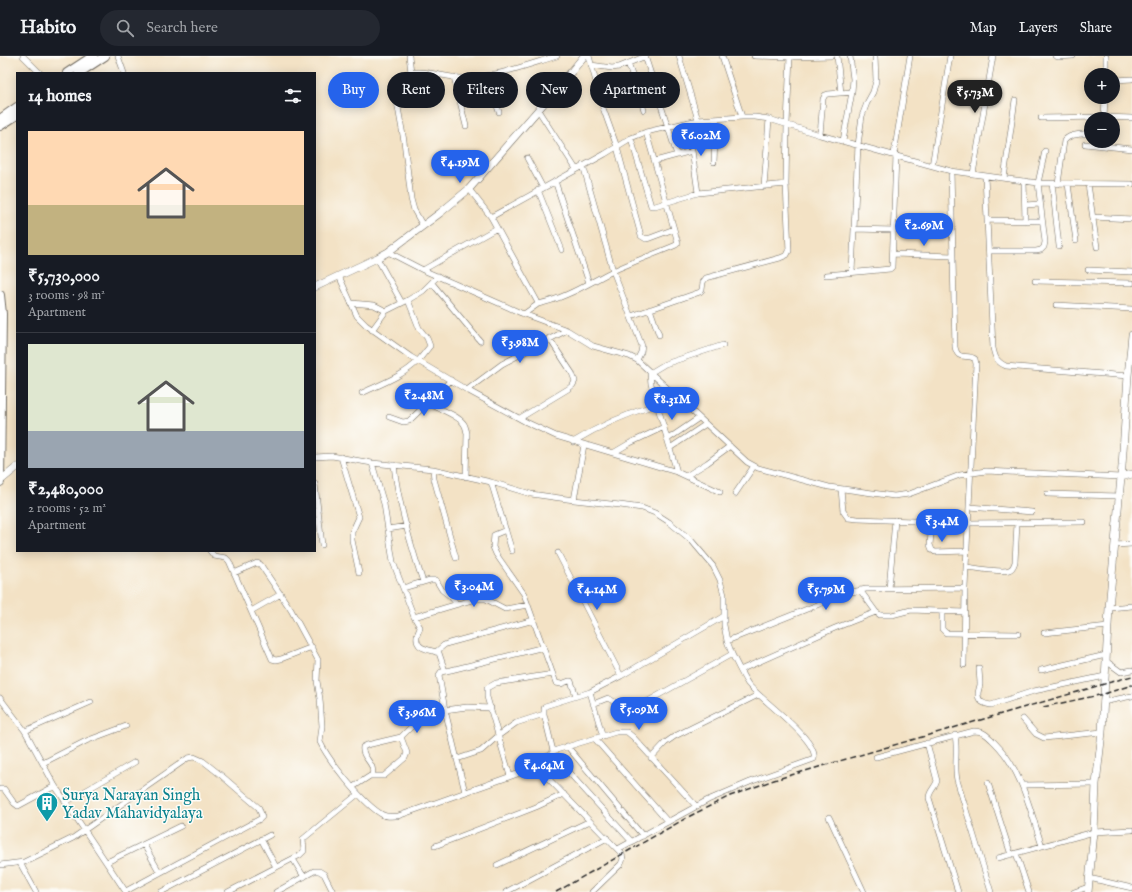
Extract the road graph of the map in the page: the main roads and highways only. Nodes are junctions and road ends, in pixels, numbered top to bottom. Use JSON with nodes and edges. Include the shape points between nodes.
{"nodes":[{"id":1,"x":93,"y":56,"type":"edge"},
{"id":2,"x":105,"y":56,"type":"edge"},
{"id":3,"x":69,"y":72,"type":"edge"},
{"id":4,"x":81,"y":72,"type":"edge"},
{"id":5,"x":16,"y":108,"type":"edge"},
{"id":6,"x":16,"y":116,"type":"edge"},
{"id":7,"x":0,"y":119,"type":"edge"},
{"id":8,"x":0,"y":126,"type":"edge"},
{"id":9,"x":0,"y":295,"type":"edge"},
{"id":10,"x":0,"y":482,"type":"edge"}],
"edges":[{"from":1,"to":3,"type":"main road"},
{"from":2,"to":4,"type":"main road"},
{"from":5,"to":7,"type":"main road"},
{"from":6,"to":8,"type":"main road"},
{"from":9,"to":10,"type":"main road"}]}
